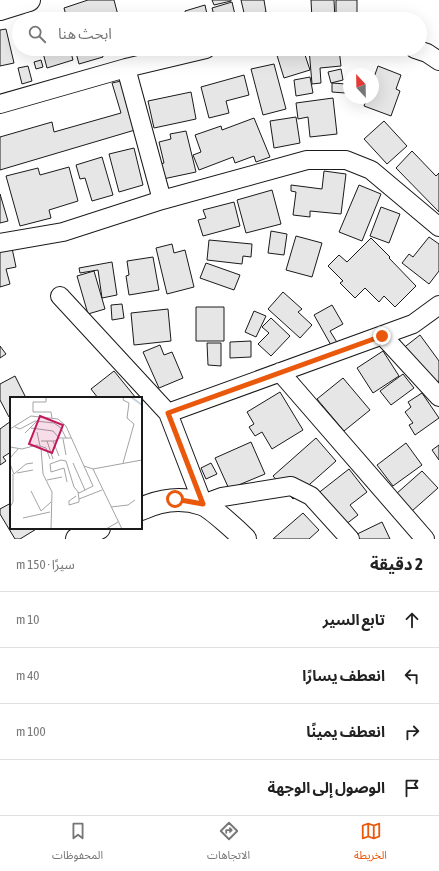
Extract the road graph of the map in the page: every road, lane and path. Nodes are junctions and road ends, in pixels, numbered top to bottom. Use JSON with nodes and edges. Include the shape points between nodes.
{"nodes":[{"id":1,"x":29,"y":0,"type":"edge"},
{"id":2,"x":0,"y":9,"type":"edge"},
{"id":3,"x":427,"y":53,"type":"edge"},
{"id":4,"x":177,"y":56,"type":"edge"},
{"id":5,"x":439,"y":61,"type":"edge"},
{"id":6,"x":126,"y":68,"type":"junction"},
{"id":7,"x":0,"y":104,"type":"edge"},
{"id":8,"x":162,"y":200,"type":"junction"},
{"id":9,"x":439,"y":227,"type":"edge"},
{"id":10,"x":0,"y":244,"type":"edge"},
{"id":11,"x":60,"y":296,"type":"dead end"},
{"id":12,"x":439,"y":305,"type":"edge"},
{"id":13,"x":382,"y":336,"type":"junction"},
{"id":14,"x":280,"y":372,"type":"junction"},
{"id":15,"x":439,"y":398,"type":"edge"},
{"id":16,"x":168,"y":413,"type":"junction"},
{"id":17,"x":203,"y":504,"type":"junction"},
{"id":18,"x":142,"y":509,"type":"edge"},
{"id":19,"x":97,"y":529,"type":"edge"},
{"id":20,"x":77,"y":539,"type":"edge"},
{"id":21,"x":245,"y":539,"type":"edge"},
{"id":22,"x":350,"y":539,"type":"edge"},
{"id":23,"x":426,"y":539,"type":"edge"}],
"edges":[{"from":1,"to":2,"type":"main road"},
{"from":3,"to":5,"type":"street"},
{"from":4,"to":6,"type":"street"},
{"from":6,"to":7,"type":"street"},
{"from":6,"to":8,"type":"street"},
{"from":8,"to":9,"type":"street","via":[[307,160],[346,160],[371,170]]},
{"from":8,"to":10,"type":"street","via":[[63,232]]},
{"from":11,"to":16,"type":"street"},
{"from":12,"to":13,"type":"street","via":[[413,324]]},
{"from":13,"to":14,"type":"street"},
{"from":13,"to":15,"type":"street"},
{"from":14,"to":16,"type":"street"},
{"from":14,"to":23,"type":"street"},
{"from":16,"to":17,"type":"street"},
{"from":17,"to":18,"type":"main road","via":[[175,499]]},
{"from":17,"to":21,"type":"main road"},
{"from":17,"to":22,"type":"street","via":[[222,497],[291,486],[311,496]]},
{"from":19,"to":20,"type":"main road"}]}
